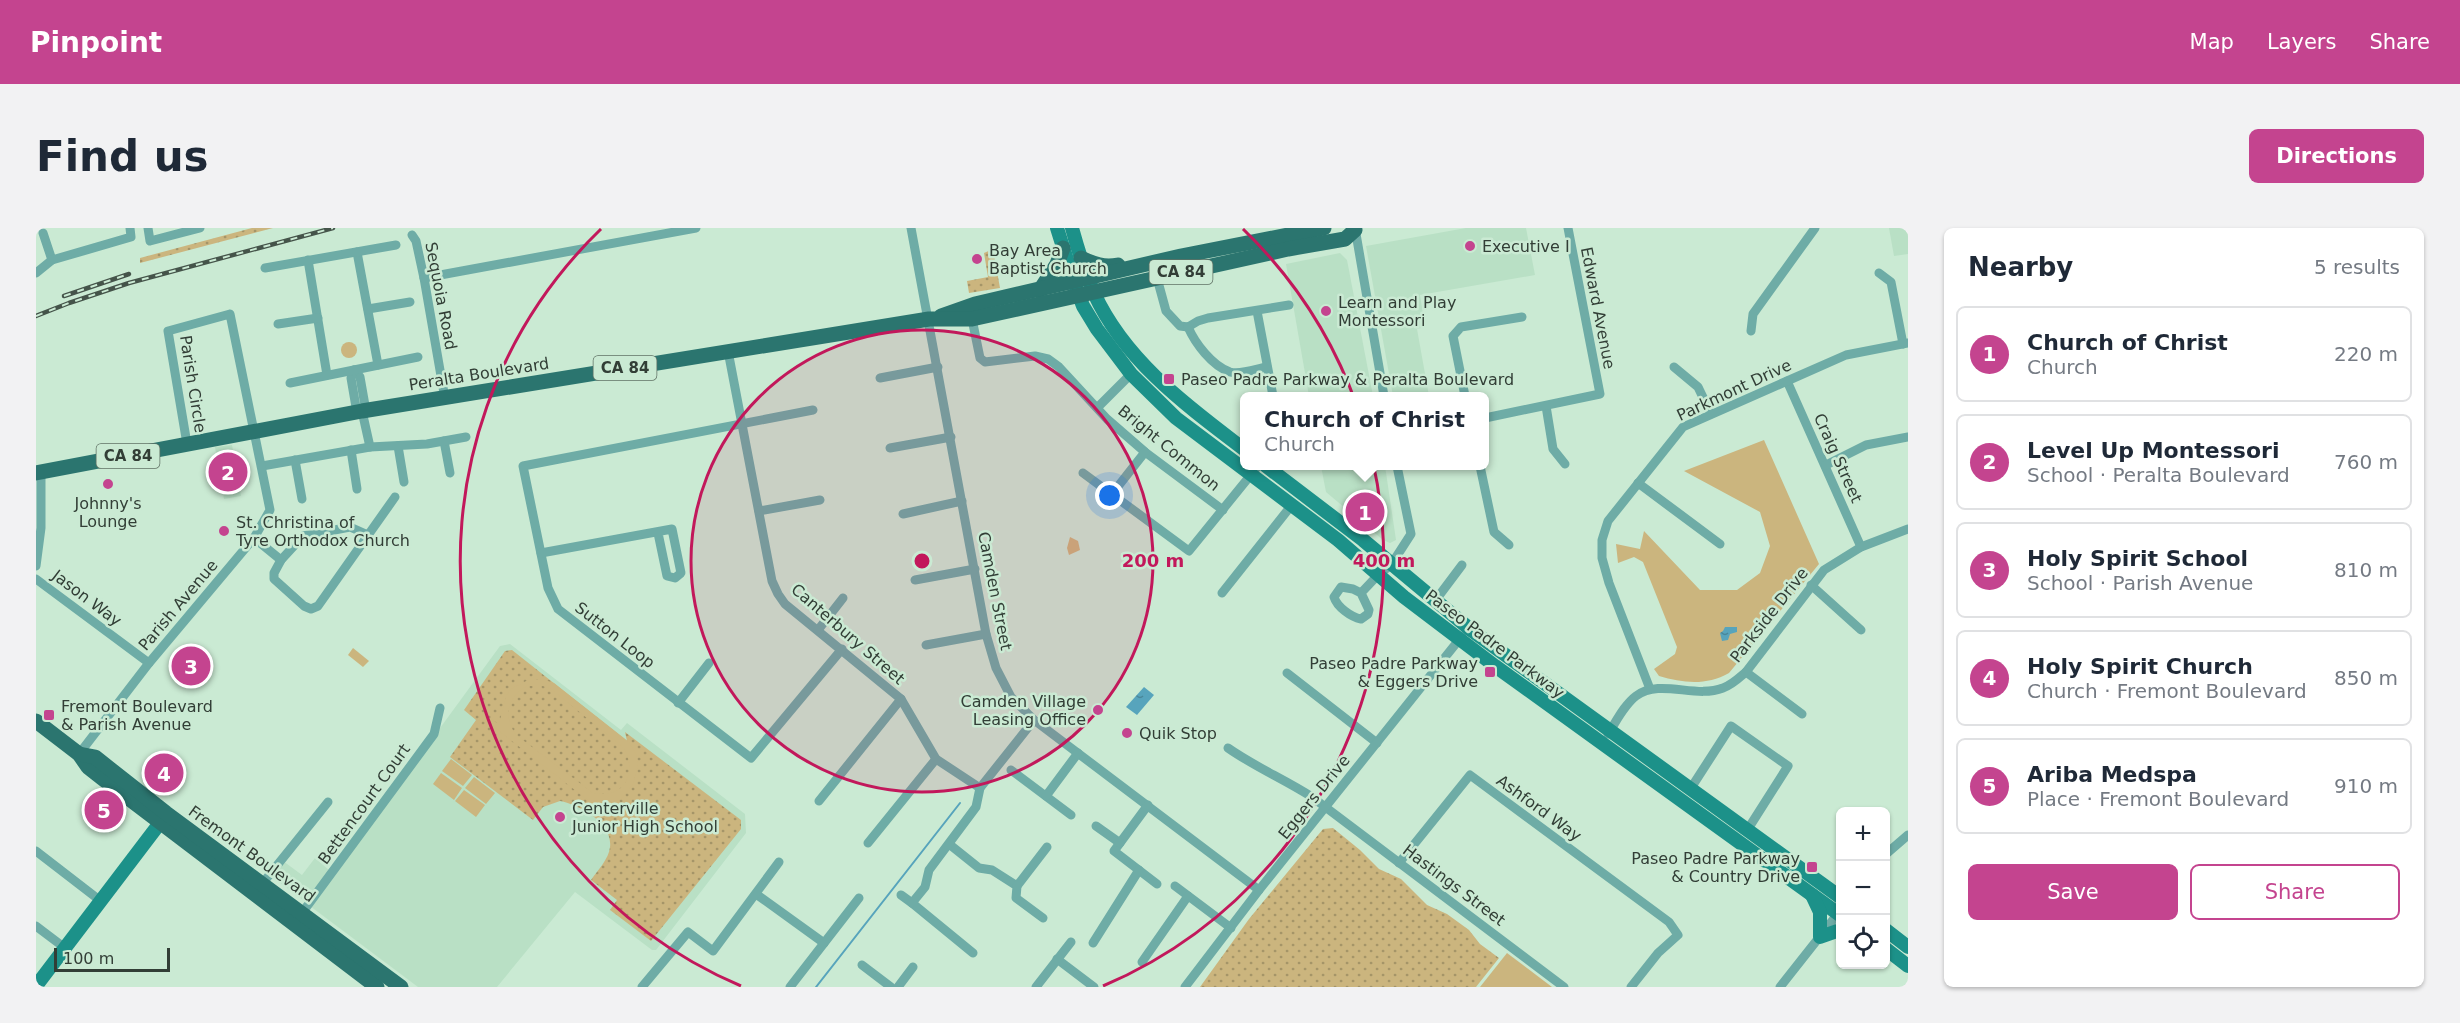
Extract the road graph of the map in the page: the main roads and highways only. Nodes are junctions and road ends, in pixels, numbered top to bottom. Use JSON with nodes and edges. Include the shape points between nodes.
{"nodes":[{"id":1,"x":1057,"y":228,"type":"edge"},
{"id":2,"x":1072,"y":228,"type":"edge"},
{"id":3,"x":1324,"y":228,"type":"edge"},
{"id":4,"x":1356,"y":228,"type":"edge"},
{"id":5,"x":1063,"y":248,"type":"junction"},
{"id":6,"x":1081,"y":258,"type":"junction"},
{"id":7,"x":1159,"y":261,"type":"junction"},
{"id":8,"x":1084,"y":288,"type":"junction"},
{"id":9,"x":1040,"y":290,"type":"junction"},
{"id":10,"x":929,"y":320,"type":"junction"},
{"id":11,"x":1240,"y":446,"type":"edge"},
{"id":12,"x":1240,"y":460,"type":"edge"},
{"id":13,"x":1255,"y":470,"type":"edge"},
{"id":14,"x":1272,"y":470,"type":"edge"},
{"id":15,"x":38,"y":472,"type":"edge"},
{"id":16,"x":36,"y":721,"type":"edge"},
{"id":17,"x":164,"y":819,"type":"junction"},
{"id":18,"x":1819,"y":881,"type":"junction"},
{"id":19,"x":1836,"y":883,"type":"edge"},
{"id":20,"x":1811,"y":893,"type":"junction"},
{"id":21,"x":1836,"y":894,"type":"edge"},
{"id":22,"x":1836,"y":910,"type":"edge"},
{"id":23,"x":1836,"y":931,"type":"edge"},
{"id":24,"x":1890,"y":933,"type":"edge"},
{"id":25,"x":1908,"y":947,"type":"edge"},
{"id":26,"x":1890,"y":952,"type":"edge"},
{"id":27,"x":1908,"y":966,"type":"edge"},
{"id":28,"x":36,"y":986,"type":"edge"},
{"id":29,"x":377,"y":987,"type":"edge"},
{"id":30,"x":401,"y":987,"type":"edge"}],
"edges":[{"from":1,"to":5,"type":"main road","name":"Paseo Padre Parkway"},
{"from":2,"to":6,"type":"main road","name":"Paseo Padre Parkway"},
{"from":3,"to":7,"type":"main road","name":"Peralta Boulevard","number":"CA 84"},
{"from":4,"to":8,"type":"main road","name":"Peralta Boulevard","number":"CA 84","via":[[1345,239],[1156,278]]},
{"from":5,"to":8,"type":"main road","name":"Paseo Padre Parkway"},
{"from":5,"to":9,"type":"main road"},
{"from":6,"to":7,"type":"main road","via":[[1108,267],[1147,258]]},
{"from":6,"to":8,"type":"main road","name":"Paseo Padre Parkway"},
{"from":7,"to":8,"type":"main road","name":"Peralta Boulevard","number":"CA 84"},
{"from":8,"to":9,"type":"main road","name":"Peralta Boulevard","number":"CA 84"},
{"from":8,"to":10,"type":"main road","name":"Peralta Boulevard","number":"CA 84","via":[[972,319]]},
{"from":8,"to":11,"type":"main road","name":"Paseo Padre Parkway","via":[[1156,378]]},
{"from":8,"to":12,"type":"main road","name":"Paseo Padre Parkway","via":[[1097,329],[1131,374],[1176,418]]},
{"from":9,"to":10,"type":"main road","name":"Peralta Boulevard","number":"CA 84","via":[[975,304]]},
{"from":10,"to":15,"type":"main road","name":"Peralta Boulevard","number":"CA 84","via":[[361,412]]},
{"from":13,"to":20,"type":"main road","name":"Paseo Padre Parkway","via":[[1291,506],[1377,575],[1602,744]]},
{"from":14,"to":18,"type":"main road","name":"Paseo Padre Parkway","via":[[1472,630]]},
{"from":16,"to":17,"type":"main road","name":"Fremont Boulevard","via":[[79,754],[95,757]]},
{"from":17,"to":28,"type":"main road"},
{"from":17,"to":29,"type":"main road","name":"Fremont Boulevard"},
{"from":17,"to":30,"type":"main road","name":"Fremont Boulevard","via":[[262,884]]},
{"from":18,"to":19,"type":"main road"},
{"from":18,"to":21,"type":"main road","name":"Paseo Padre Parkway"},
{"from":20,"to":22,"type":"main road","name":"Paseo Padre Parkway"},
{"from":20,"to":23,"type":"main road","via":[[1820,912],[1820,937]]},
{"from":24,"to":25,"type":"main road"},
{"from":26,"to":27,"type":"main road"}]}
